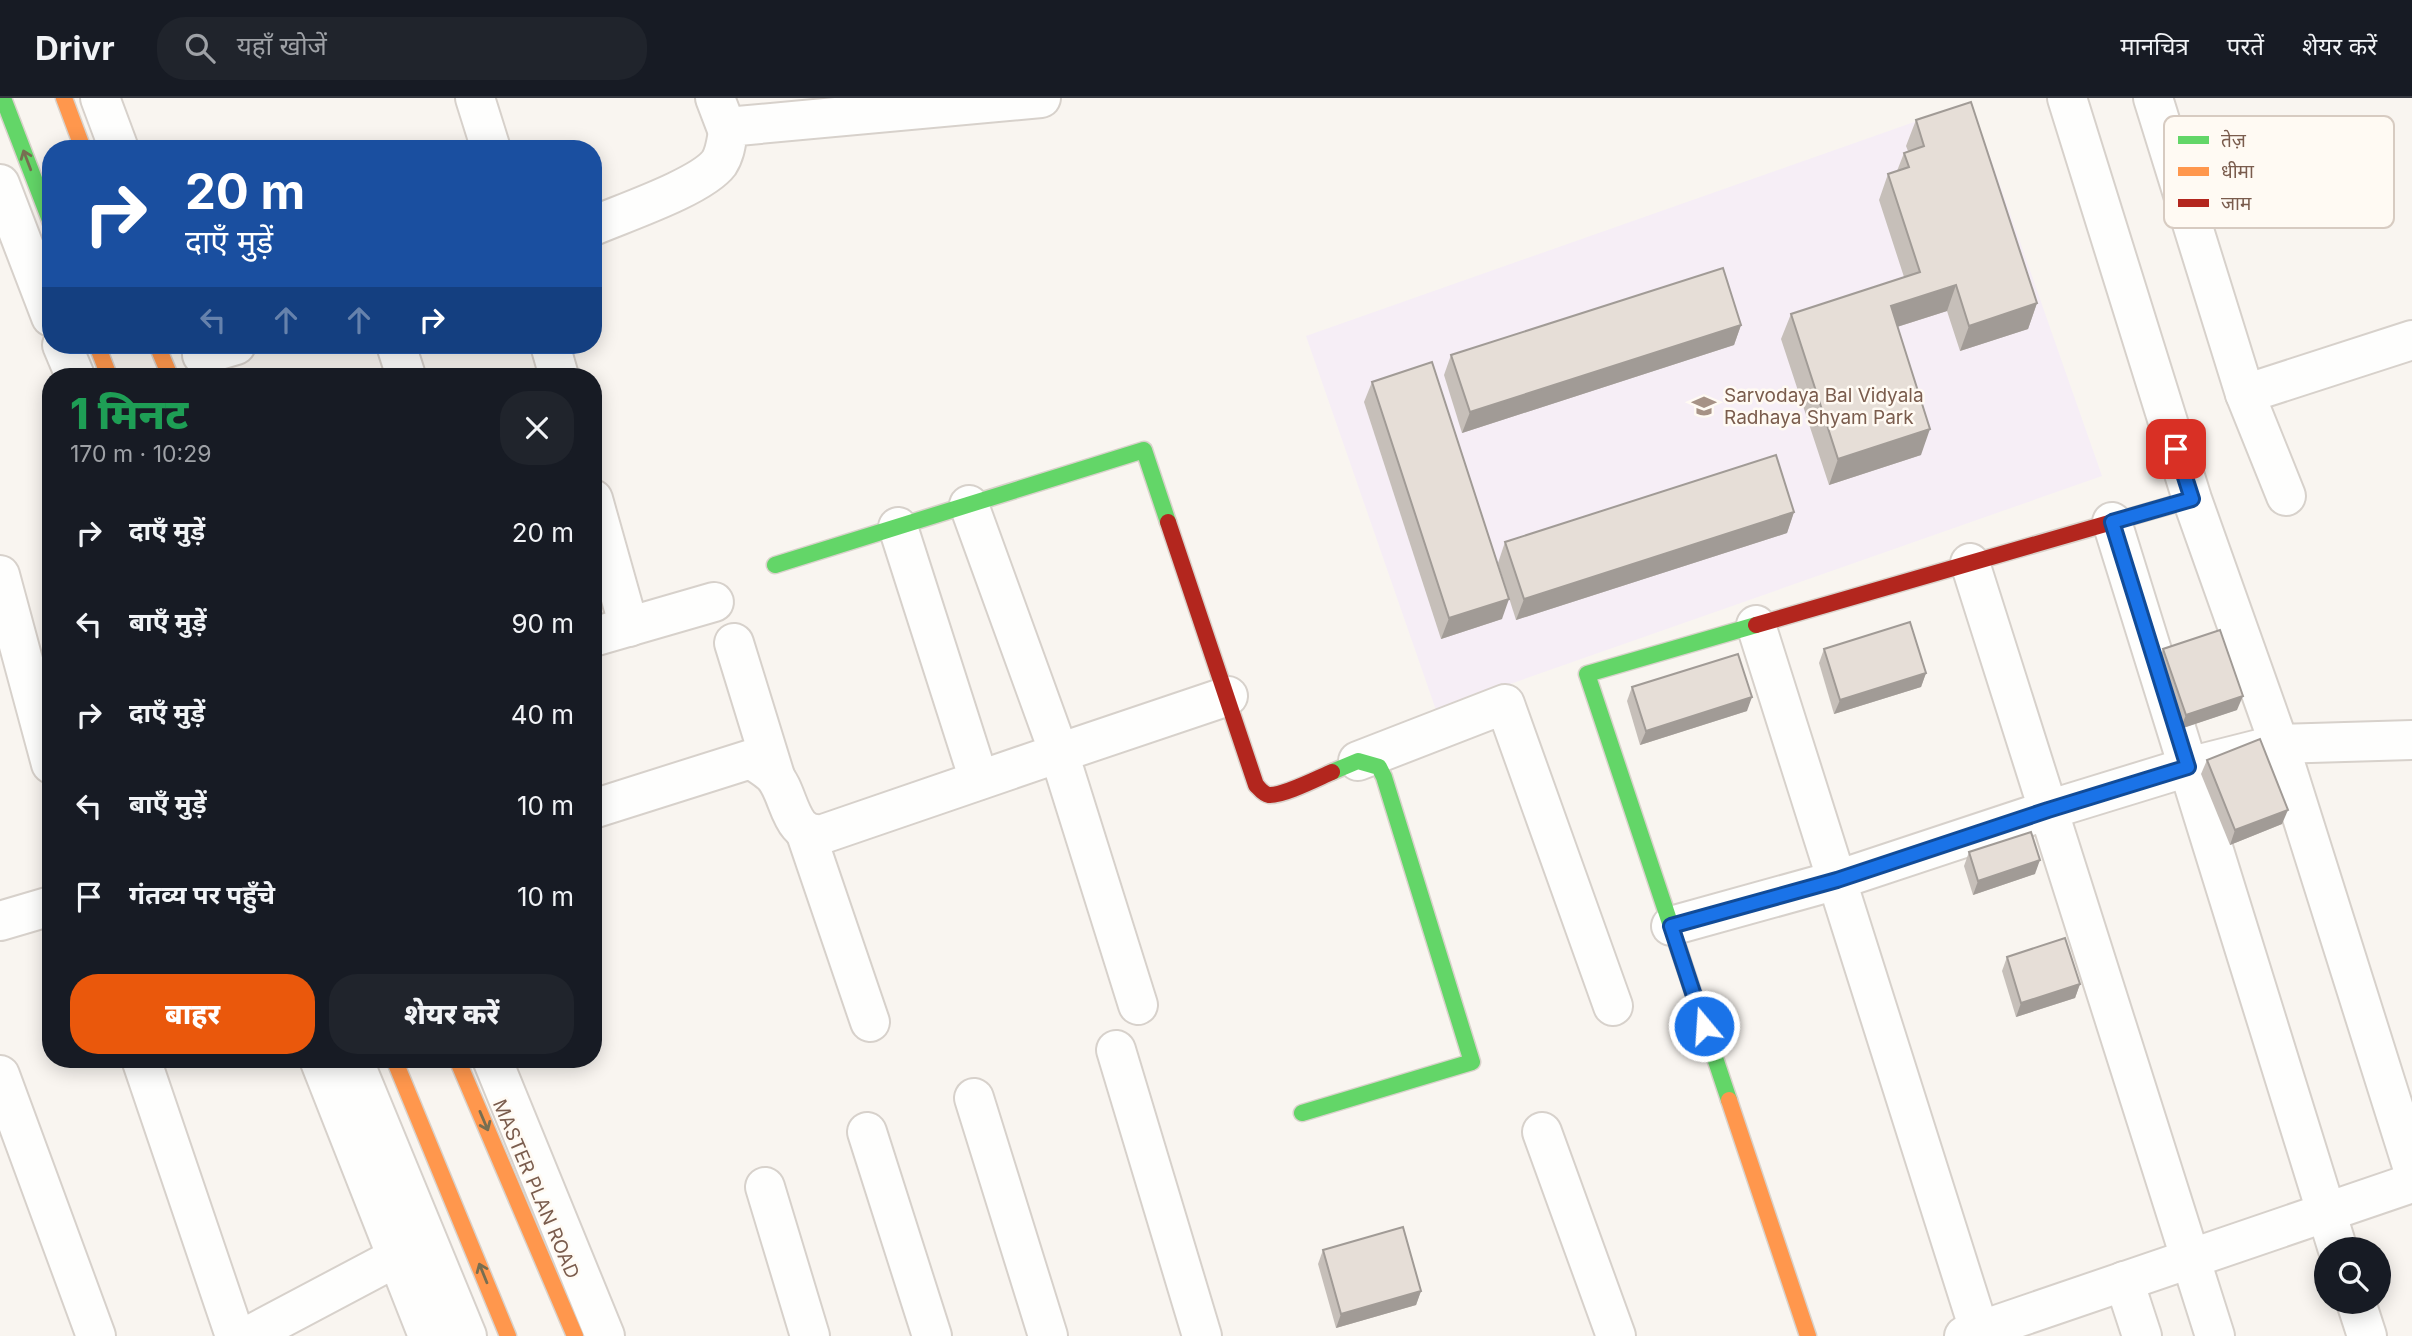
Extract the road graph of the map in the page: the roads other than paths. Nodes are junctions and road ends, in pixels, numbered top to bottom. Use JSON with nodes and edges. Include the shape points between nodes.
{"nodes":[{"id":1,"x":4,"y":98,"type":"edge"},
{"id":2,"x":64,"y":98,"type":"edge"},
{"id":3,"x":100,"y":98,"type":"edge"},
{"id":4,"x":475,"y":98,"type":"edge"},
{"id":5,"x":1041,"y":98,"type":"edge"},
{"id":6,"x":2067,"y":98,"type":"edge"},
{"id":7,"x":2153,"y":98,"type":"edge"},
{"id":8,"x":722,"y":115,"type":"edge"},
{"id":9,"x":2164,"y":133,"type":"edge"},
{"id":10,"x":80,"y":140,"type":"edge"},
{"id":11,"x":116,"y":140,"type":"edge"},
{"id":12,"x":488,"y":140,"type":"edge"},
{"id":13,"x":0,"y":184,"type":"edge"},
{"id":14,"x":42,"y":199,"type":"edge"},
{"id":15,"x":602,"y":222,"type":"edge"},
{"id":16,"x":2193,"y":228,"type":"edge"},
{"id":17,"x":42,"y":294,"type":"edge"},
{"id":18,"x":2412,"y":340,"type":"edge"},
{"id":19,"x":2245,"y":394,"type":"junction"},
{"id":20,"x":2286,"y":496,"type":"dead end"},
{"id":21,"x":2192,"y":499,"type":"junction"},
{"id":22,"x":969,"y":505,"type":"junction"},
{"id":23,"x":2112,"y":522,"type":"junction"},
{"id":24,"x":898,"y":527,"type":"junction"},
{"id":25,"x":602,"y":531,"type":"edge"},
{"id":26,"x":1970,"y":563,"type":"junction"},
{"id":27,"x":775,"y":565,"type":"dead end"},
{"id":28,"x":0,"y":575,"type":"edge"},
{"id":29,"x":714,"y":602,"type":"dead end"},
{"id":30,"x":1756,"y":625,"type":"junction"},
{"id":31,"x":629,"y":627,"type":"junction"},
{"id":32,"x":602,"y":634,"type":"edge"},
{"id":33,"x":734,"y":643,"type":"dead end"},
{"id":34,"x":1228,"y":696,"type":"junction"},
{"id":35,"x":42,"y":731,"type":"edge"},
{"id":36,"x":2412,"y":740,"type":"edge"},
{"id":37,"x":2279,"y":744,"type":"junction"},
{"id":38,"x":1059,"y":753,"type":"junction"},
{"id":39,"x":1358,"y":761,"type":"junction"},
{"id":40,"x":2188,"y":767,"type":"junction"},
{"id":41,"x":775,"y":776,"type":"junction"},
{"id":42,"x":979,"y":780,"type":"junction"},
{"id":43,"x":602,"y":806,"type":"edge"},
{"id":44,"x":2048,"y":810,"type":"junction"},
{"id":45,"x":805,"y":831,"type":"junction"},
{"id":46,"x":1837,"y":880,"type":"junction"},
{"id":47,"x":42,"y":909,"type":"edge"},
{"id":48,"x":0,"y":921,"type":"edge"},
{"id":49,"x":1671,"y":926,"type":"junction"},
{"id":50,"x":1138,"y":1005,"type":"dead end"},
{"id":51,"x":1613,"y":1006,"type":"dead end"},
{"id":52,"x":870,"y":1022,"type":"dead end"},
{"id":53,"x":1116,"y":1050,"type":"dead end"},
{"id":54,"x":144,"y":1068,"type":"edge"},
{"id":55,"x":323,"y":1068,"type":"edge"},
{"id":56,"x":358,"y":1068,"type":"edge"},
{"id":57,"x":398,"y":1068,"type":"edge"},
{"id":58,"x":461,"y":1068,"type":"edge"},
{"id":59,"x":496,"y":1068,"type":"edge"},
{"id":60,"x":0,"y":1075,"type":"edge"},
{"id":61,"x":974,"y":1098,"type":"dead end"},
{"id":62,"x":1302,"y":1113,"type":"dead end"},
{"id":63,"x":867,"y":1132,"type":"dead end"},
{"id":64,"x":1542,"y":1132,"type":"dead end"},
{"id":65,"x":2412,"y":1167,"type":"edge"},
{"id":66,"x":2412,"y":1183,"type":"edge"},
{"id":67,"x":765,"y":1187,"type":"dead end"},
{"id":68,"x":2326,"y":1212,"type":"junction"},
{"id":69,"x":2334,"y":1237,"type":"edge"},
{"id":70,"x":397,"y":1257,"type":"junction"},
{"id":71,"x":2190,"y":1259,"type":"junction"},
{"id":72,"x":2124,"y":1281,"type":"junction"},
{"id":73,"x":2360,"y":1314,"type":"edge"},
{"id":74,"x":1975,"y":1334,"type":"edge"},
{"id":75,"x":96,"y":1336,"type":"edge"},
{"id":76,"x":235,"y":1336,"type":"edge"},
{"id":77,"x":248,"y":1336,"type":"edge"},
{"id":78,"x":428,"y":1336,"type":"edge"},
{"id":79,"x":467,"y":1336,"type":"edge"},
{"id":80,"x":508,"y":1336,"type":"edge"},
{"id":81,"x":575,"y":1336,"type":"edge"},
{"id":82,"x":605,"y":1336,"type":"edge"},
{"id":83,"x":810,"y":1336,"type":"edge"},
{"id":84,"x":932,"y":1336,"type":"edge"},
{"id":85,"x":1048,"y":1336,"type":"edge"},
{"id":86,"x":1202,"y":1336,"type":"edge"},
{"id":87,"x":1616,"y":1336,"type":"edge"},
{"id":88,"x":1808,"y":1336,"type":"edge"},
{"id":89,"x":2142,"y":1336,"type":"edge"},
{"id":90,"x":2215,"y":1336,"type":"edge"},
{"id":91,"x":2367,"y":1336,"type":"edge"}],
"edges":[{"from":14,"to":1,"type":"street","one_way":true},
{"from":2,"to":10,"type":"street"},
{"from":3,"to":11,"type":"street"},
{"from":4,"to":12,"type":"street"},
{"from":5,"to":8,"type":"street","via":[[738,126]]},
{"from":6,"to":21,"type":"street"},
{"from":7,"to":9,"type":"street"},
{"from":8,"to":15,"type":"street","via":[[725,150],[702,179]]},
{"from":13,"to":17,"type":"street"},
{"from":16,"to":19,"type":"street"},
{"from":18,"to":19,"type":"street"},
{"from":19,"to":20,"type":"street"},
{"from":21,"to":23,"type":"street"},
{"from":21,"to":37,"type":"street"},
{"from":22,"to":24,"type":"street"},
{"from":22,"to":34,"type":"street","via":[[1144,450]]},
{"from":22,"to":38,"type":"street"},
{"from":23,"to":26,"type":"street"},
{"from":23,"to":40,"type":"street"},
{"from":24,"to":27,"type":"street"},
{"from":24,"to":42,"type":"street"},
{"from":25,"to":31,"type":"street"},
{"from":26,"to":30,"type":"street"},
{"from":26,"to":44,"type":"street"},
{"from":28,"to":35,"type":"street"},
{"from":29,"to":31,"type":"street"},
{"from":30,"to":46,"type":"street"},
{"from":30,"to":49,"type":"street","via":[[1587,674]]},
{"from":31,"to":32,"type":"street"},
{"from":33,"to":41,"type":"street"},
{"from":34,"to":38,"type":"street"},
{"from":34,"to":39,"type":"street","via":[[1262,792],[1270,795],[1295,788]]},
{"from":36,"to":37,"type":"street"},
{"from":37,"to":40,"type":"street"},
{"from":37,"to":65,"type":"street"},
{"from":38,"to":42,"type":"street"},
{"from":38,"to":50,"type":"street"},
{"from":39,"to":51,"type":"street","via":[[1505,704]]},
{"from":39,"to":62,"type":"street","via":[[1378,768],[1384,777],[1472,1062]]},
{"from":40,"to":44,"type":"street"},
{"from":40,"to":68,"type":"street"},
{"from":41,"to":43,"type":"street","via":[[751,758]]},
{"from":41,"to":45,"type":"street","via":[[796,822]]},
{"from":42,"to":45,"type":"street","via":[[822,834]]},
{"from":44,"to":46,"type":"street"},
{"from":44,"to":71,"type":"street"},
{"from":45,"to":52,"type":"street"},
{"from":46,"to":49,"type":"street"},
{"from":46,"to":74,"type":"street"},
{"from":47,"to":48,"type":"street"},
{"from":49,"to":88,"type":"street"},
{"from":53,"to":86,"type":"street"},
{"from":54,"to":76,"type":"street"},
{"from":55,"to":70,"type":"street"},
{"from":56,"to":79,"type":"street"},
{"from":80,"to":57,"type":"street","one_way":true},
{"from":58,"to":81,"type":"street","name":"MASTER PLAN ROAD","one_way":true},
{"from":59,"to":82,"type":"street"},
{"from":60,"to":75,"type":"street"},
{"from":61,"to":85,"type":"street"},
{"from":63,"to":84,"type":"street"},
{"from":64,"to":87,"type":"street"},
{"from":66,"to":68,"type":"street"},
{"from":67,"to":83,"type":"street"},
{"from":68,"to":69,"type":"street"},
{"from":68,"to":71,"type":"street"},
{"from":70,"to":77,"type":"street"},
{"from":70,"to":78,"type":"street"},
{"from":71,"to":72,"type":"street"},
{"from":71,"to":90,"type":"street"},
{"from":72,"to":74,"type":"street"},
{"from":72,"to":89,"type":"street"},
{"from":73,"to":91,"type":"street"}]}
